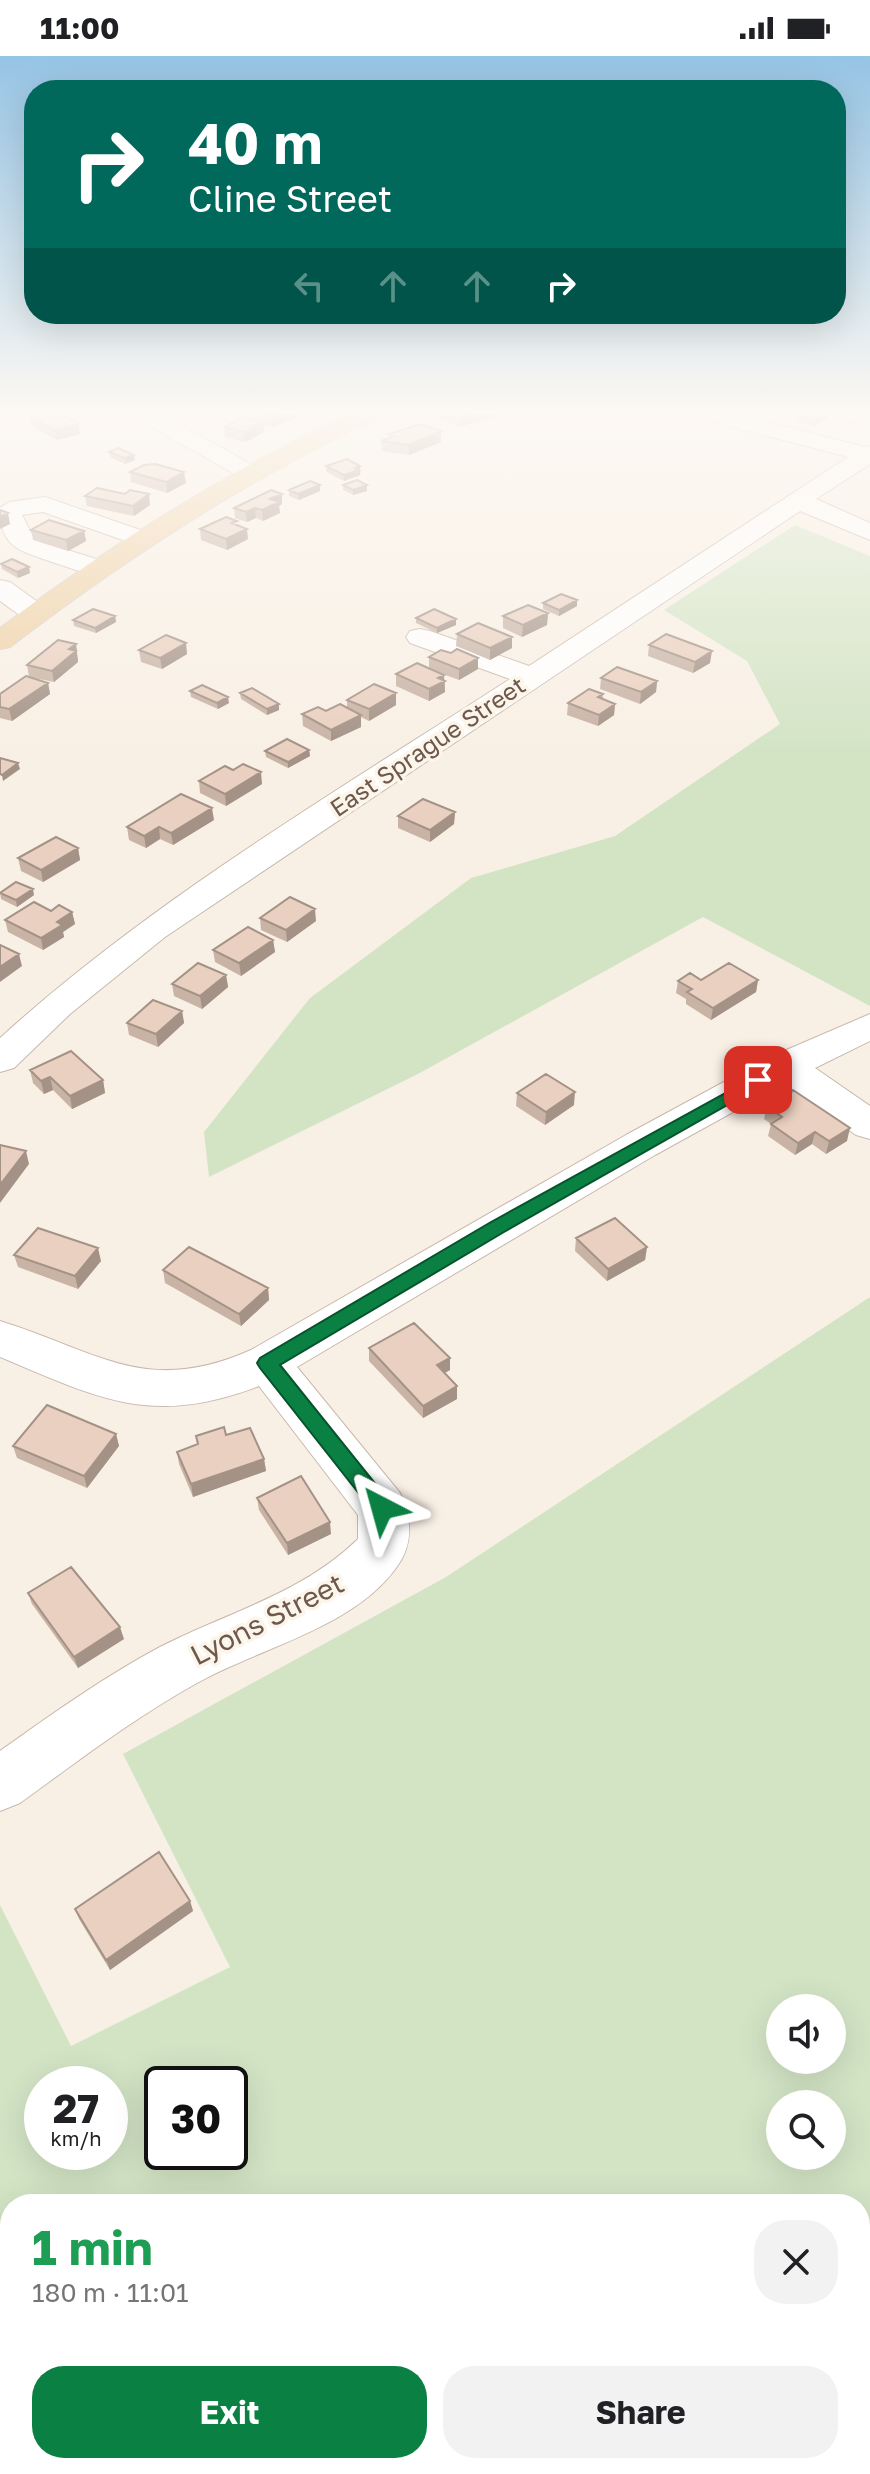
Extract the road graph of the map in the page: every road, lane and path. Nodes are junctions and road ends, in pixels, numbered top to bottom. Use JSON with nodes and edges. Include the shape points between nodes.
{"nodes":[{"id":1,"x":14,"y":527,"type":"edge"},
{"id":2,"x":109,"y":527,"type":"edge"},
{"id":3,"x":159,"y":527,"type":"edge"},
{"id":4,"x":760,"y":527,"type":"edge"},
{"id":5,"x":140,"y":538,"type":"junction"},
{"id":6,"x":97,"y":568,"type":"junction"},
{"id":7,"x":0,"y":588,"type":"edge"},
{"id":8,"x":36,"y":614,"type":"junction"},
{"id":9,"x":0,"y":641,"type":"edge"},
{"id":10,"x":422,"y":668,"type":"edge"},
{"id":11,"x":533,"y":677,"type":"junction"},
{"id":12,"x":465,"y":685,"type":"dead end"},
{"id":13,"x":501,"y":698,"type":"junction"},
{"id":14,"x":870,"y":1026,"type":"edge"},
{"id":15,"x":0,"y":1059,"type":"edge"},
{"id":16,"x":784,"y":1066,"type":"junction"},
{"id":17,"x":870,"y":1125,"type":"edge"},
{"id":18,"x":0,"y":1338,"type":"edge"},
{"id":19,"x":267,"y":1363,"type":"junction"},
{"id":20,"x":0,"y":1784,"type":"edge"}],
"edges":[{"from":1,"to":6,"type":"street","via":[[18,537],[38,551]]},
{"from":2,"to":5,"type":"street"},
{"from":3,"to":5,"type":"main road"},
{"from":4,"to":11,"type":"street","name":"East Sprague Street"},
{"from":5,"to":6,"type":"main road"},
{"from":6,"to":8,"type":"main road"},
{"from":7,"to":8,"type":"street"},
{"from":8,"to":9,"type":"main road"},
{"from":10,"to":11,"type":"street","via":[[432,641]]},
{"from":11,"to":13,"type":"street","name":"East Sprague Street"},
{"from":12,"to":13,"type":"street"},
{"from":13,"to":15,"type":"street","name":"East Sprague Street","via":[[152,929]]},
{"from":14,"to":16,"type":"street"},
{"from":16,"to":17,"type":"street"},
{"from":16,"to":19,"type":"street"},
{"from":18,"to":19,"type":"street","via":[[103,1378],[157,1390],[231,1380]]},
{"from":19,"to":20,"type":"street","name":"Lyons Street","via":[[382,1508],[387,1528],[379,1552],[339,1588],[181,1664]]}]}
